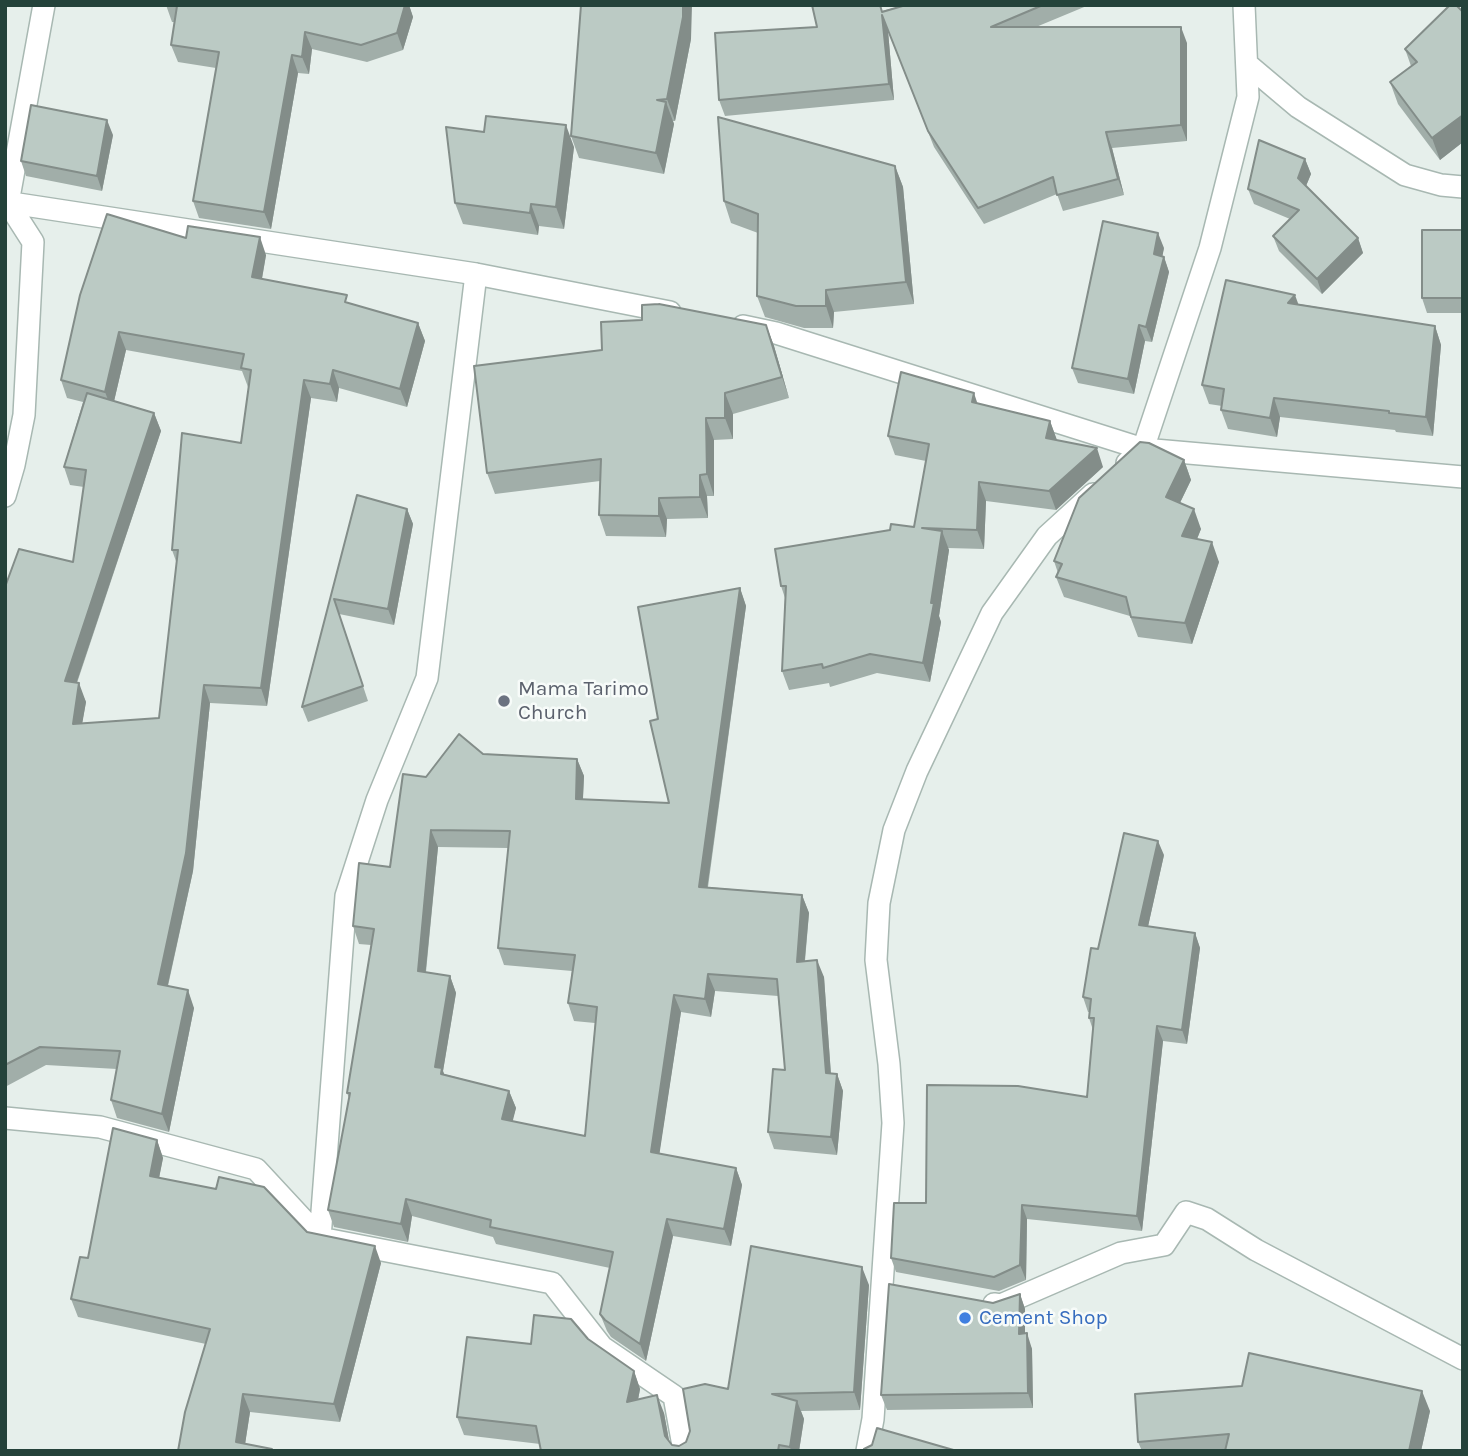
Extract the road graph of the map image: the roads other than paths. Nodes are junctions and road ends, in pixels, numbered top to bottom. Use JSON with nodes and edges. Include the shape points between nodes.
{"nodes":[{"id":1,"x":44,"y":5,"type":"edge"},
{"id":2,"x":1244,"y":5,"type":"edge"},
{"id":3,"x":1247,"y":64,"type":"junction"},
{"id":4,"x":1463,"y":187,"type":"edge"},
{"id":5,"x":7,"y":203,"type":"edge"},
{"id":6,"x":477,"y":274,"type":"junction"},
{"id":7,"x":694,"y":317,"type":"edge"},
{"id":8,"x":721,"y":322,"type":"edge"},
{"id":9,"x":1143,"y":449,"type":"junction"},
{"id":10,"x":1463,"y":477,"type":"edge"},
{"id":11,"x":5,"y":496,"type":"edge"},
{"id":12,"x":5,"y":1118,"type":"edge"},
{"id":13,"x":320,"y":1238,"type":"junction"},
{"id":14,"x":882,"y":1283,"type":"junction"},
{"id":15,"x":909,"y":1288,"type":"edge"},
{"id":16,"x":975,"y":1300,"type":"edge"},
{"id":17,"x":1463,"y":1359,"type":"edge"},
{"id":18,"x":684,"y":1451,"type":"edge"},
{"id":19,"x":867,"y":1451,"type":"edge"}],
"edges":[{"from":1,"to":5,"type":"street"},
{"from":2,"to":3,"type":"street"},
{"from":3,"to":4,"type":"street","via":[[1298,107],[1405,175]]},
{"from":3,"to":9,"type":"street","via":[[1248,96],[1210,248]]},
{"from":5,"to":6,"type":"street"},
{"from":5,"to":11,"type":"street","via":[[33,242],[24,415]]},
{"from":6,"to":7,"type":"street"},
{"from":6,"to":13,"type":"street","via":[[427,678],[377,800],[346,896]]},
{"from":8,"to":9,"type":"street","via":[[776,333]]},
{"from":9,"to":10,"type":"street"},
{"from":9,"to":14,"type":"street","via":[[1046,536],[992,613],[894,830],[879,903],[876,960],[893,1123]]},
{"from":12,"to":13,"type":"street","via":[[100,1128],[256,1169]]},
{"from":13,"to":18,"type":"street","via":[[552,1283],[602,1348],[674,1396]]},
{"from":14,"to":15,"type":"street"},
{"from":14,"to":19,"type":"street"},
{"from":16,"to":17,"type":"street","via":[[1001,1305],[1121,1253],[1164,1245],[1186,1212],[1207,1219],[1256,1250]]}]}
